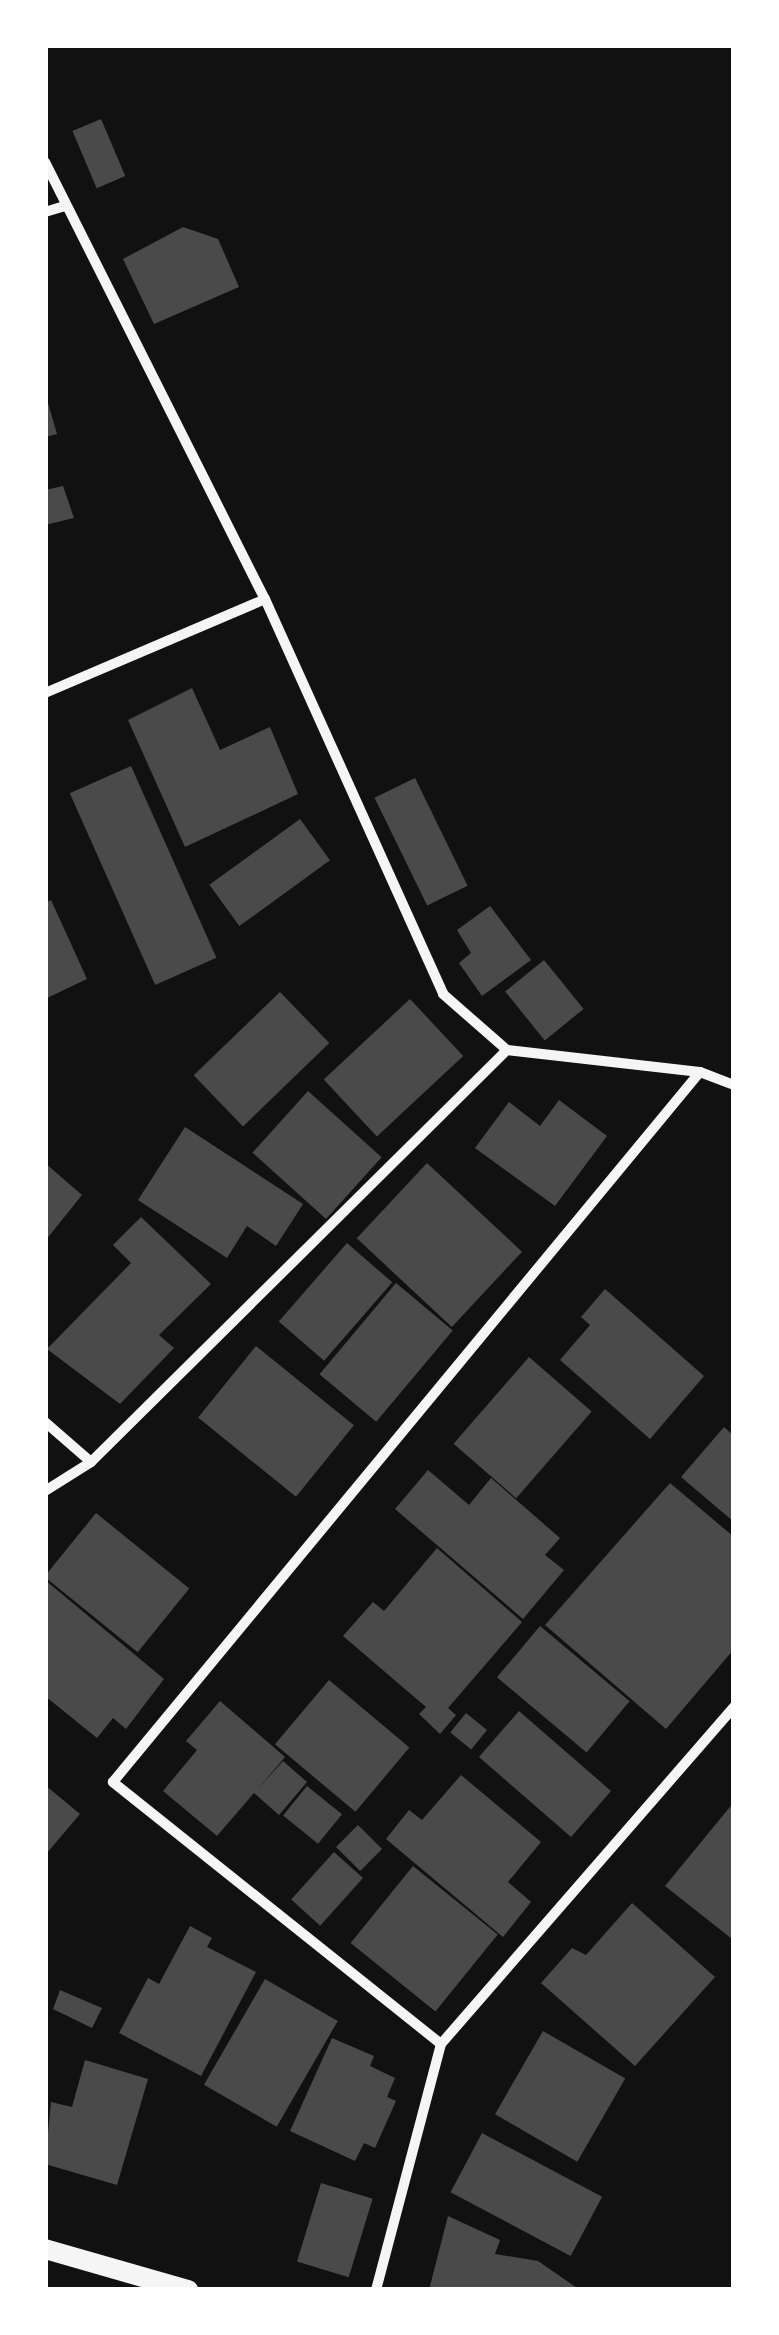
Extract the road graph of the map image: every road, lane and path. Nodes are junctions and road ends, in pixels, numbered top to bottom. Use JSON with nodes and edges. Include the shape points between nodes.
{"nodes":[{"id":1,"x":45,"y":162,"type":"edge"},
{"id":2,"x":65,"y":206,"type":"junction"},
{"id":3,"x":45,"y":212,"type":"edge"},
{"id":4,"x":265,"y":598,"type":"junction"},
{"id":5,"x":45,"y":693,"type":"edge"},
{"id":6,"x":507,"y":1050,"type":"junction"},
{"id":7,"x":700,"y":1072,"type":"junction"},
{"id":8,"x":734,"y":1085,"type":"edge"},
{"id":9,"x":45,"y":1422,"type":"edge"},
{"id":10,"x":91,"y":1462,"type":"junction"},
{"id":11,"x":45,"y":1491,"type":"edge"},
{"id":12,"x":734,"y":1707,"type":"edge"},
{"id":13,"x":441,"y":2044,"type":"junction"},
{"id":14,"x":45,"y":2249,"type":"edge"},
{"id":15,"x":188,"y":2290,"type":"edge"},
{"id":16,"x":376,"y":2290,"type":"edge"}],
"edges":[{"from":1,"to":2,"type":"street"},
{"from":2,"to":3,"type":"street"},
{"from":2,"to":4,"type":"street"},
{"from":4,"to":5,"type":"street"},
{"from":4,"to":6,"type":"street","via":[[443,994]]},
{"from":6,"to":7,"type":"street"},
{"from":6,"to":10,"type":"street"},
{"from":7,"to":8,"type":"street"},
{"from":7,"to":13,"type":"street","via":[[113,1782]]},
{"from":9,"to":10,"type":"street"},
{"from":10,"to":11,"type":"street"},
{"from":12,"to":13,"type":"street"},
{"from":13,"to":16,"type":"street"},
{"from":14,"to":15,"type":"main road"}]}
